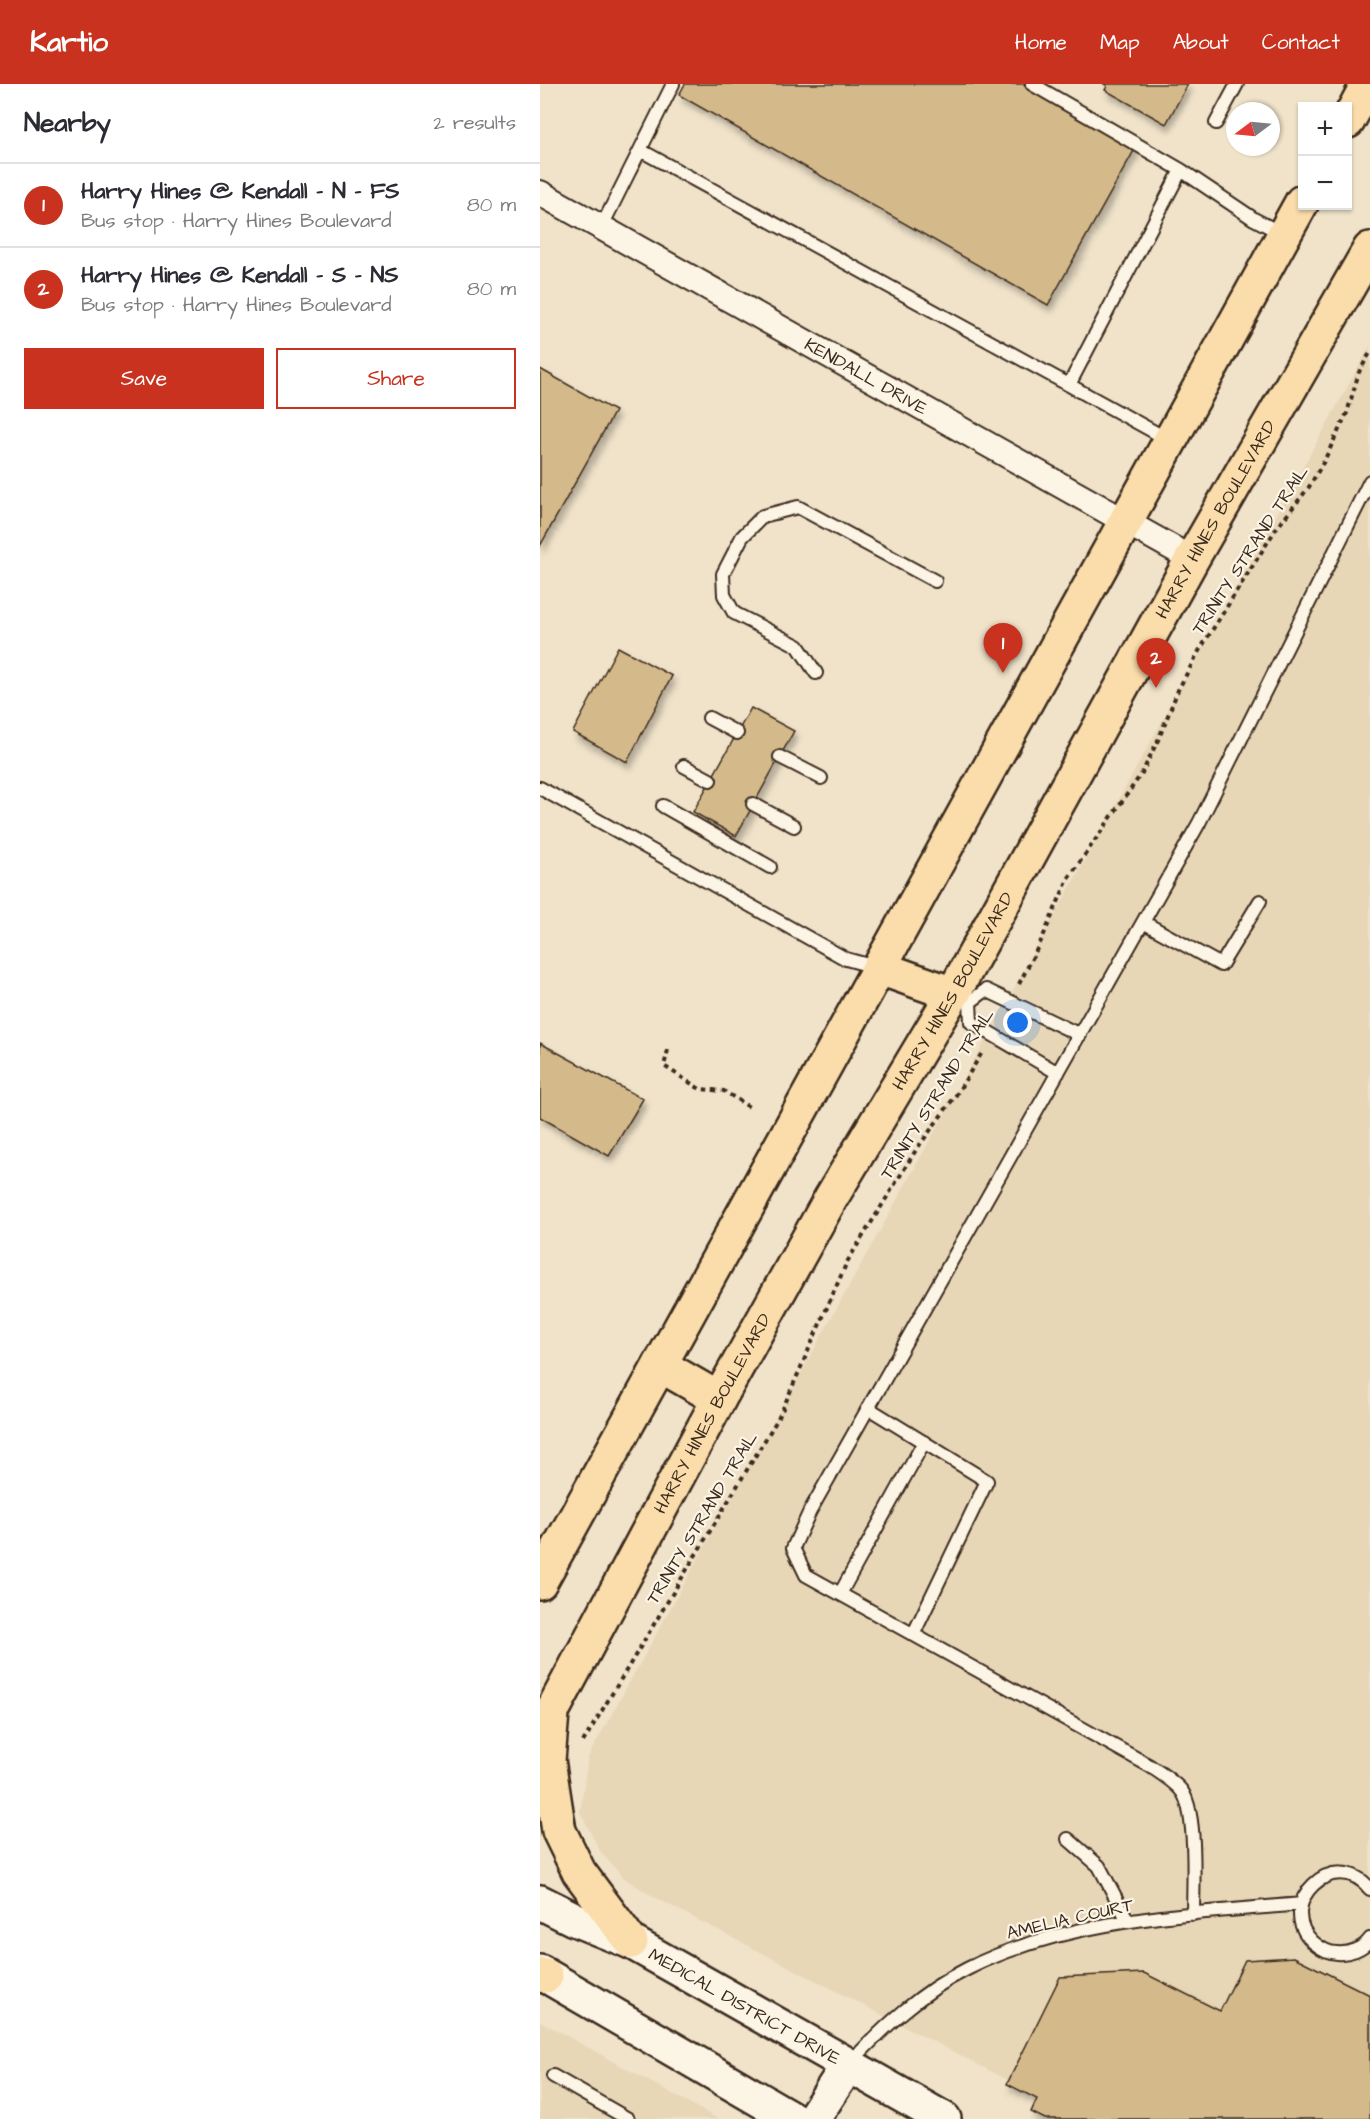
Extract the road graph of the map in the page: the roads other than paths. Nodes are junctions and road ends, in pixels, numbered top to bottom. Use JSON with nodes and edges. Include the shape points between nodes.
{"nodes":[{"id":1,"x":673,"y":84,"type":"edge"},
{"id":2,"x":1032,"y":84,"type":"edge"},
{"id":3,"x":1237,"y":84,"type":"edge"},
{"id":4,"x":1368,"y":84,"type":"edge"},
{"id":5,"x":1352,"y":112,"type":"edge"},
{"id":6,"x":1216,"y":123,"type":"dead end"},
{"id":7,"x":640,"y":150,"type":"junction"},
{"id":8,"x":1180,"y":170,"type":"junction"},
{"id":9,"x":540,"y":193,"type":"edge"},
{"id":10,"x":1298,"y":210,"type":"edge"},
{"id":11,"x":601,"y":228,"type":"junction"},
{"id":12,"x":1285,"y":235,"type":"junction"},
{"id":13,"x":1370,"y":249,"type":"edge"},
{"id":14,"x":1069,"y":385,"type":"junction"},
{"id":15,"x":1171,"y":441,"type":"junction"},
{"id":16,"x":1370,"y":481,"type":"edge"},
{"id":17,"x":1127,"y":522,"type":"junction"},
{"id":18,"x":1192,"y":559,"type":"junction"},
{"id":19,"x":935,"y":581,"type":"dead end"},
{"id":20,"x":816,"y":673,"type":"dead end"},
{"id":21,"x":709,"y":718,"type":"dead end"},
{"id":22,"x":737,"y":733,"type":"dead end"},
{"id":23,"x":780,"y":757,"type":"dead end"},
{"id":24,"x":684,"y":766,"type":"dead end"},
{"id":25,"x":821,"y":778,"type":"dead end"},
{"id":26,"x":710,"y":780,"type":"dead end"},
{"id":27,"x":540,"y":788,"type":"edge"},
{"id":28,"x":753,"y":804,"type":"dead end"},
{"id":29,"x":663,"y":806,"type":"dead end"},
{"id":30,"x":794,"y":826,"type":"dead end"},
{"id":31,"x":770,"y":867,"type":"dead end"},
{"id":32,"x":1260,"y":901,"type":"dead end"},
{"id":33,"x":1143,"y":922,"type":"junction"},
{"id":34,"x":880,"y":968,"type":"junction"},
{"id":35,"x":961,"y":998,"type":"junction"},
{"id":36,"x":1080,"y":1035,"type":"junction"},
{"id":37,"x":1058,"y":1073,"type":"junction"},
{"id":38,"x":660,"y":1365,"type":"junction"},
{"id":39,"x":719,"y":1399,"type":"junction"},
{"id":40,"x":868,"y":1408,"type":"junction"},
{"id":41,"x":924,"y":1442,"type":"junction"},
{"id":42,"x":540,"y":1582,"type":"edge"},
{"id":43,"x":840,"y":1594,"type":"junction"},
{"id":44,"x":914,"y":1634,"type":"junction"},
{"id":45,"x":546,"y":1723,"type":"edge"},
{"id":46,"x":1068,"y":1839,"type":"dead end"},
{"id":47,"x":1370,"y":1889,"type":"edge"},
{"id":48,"x":540,"y":1902,"type":"edge"},
{"id":49,"x":1301,"y":1904,"type":"junction"},
{"id":50,"x":1193,"y":1914,"type":"junction"},
{"id":51,"x":1128,"y":1921,"type":"junction"},
{"id":52,"x":1370,"y":1939,"type":"edge"},
{"id":53,"x":631,"y":1942,"type":"junction"},
{"id":54,"x":542,"y":1975,"type":"edge"},
{"id":55,"x":848,"y":2065,"type":"junction"},
{"id":56,"x":553,"y":2076,"type":"dead end"},
{"id":57,"x":628,"y":2119,"type":"edge"},
{"id":58,"x":793,"y":2119,"type":"edge"},
{"id":59,"x":813,"y":2119,"type":"edge"},
{"id":60,"x":944,"y":2119,"type":"edge"}],
"edges":[{"from":1,"to":7,"type":"lane"},
{"from":2,"to":8,"type":"lane"},
{"from":3,"to":6,"type":"lane"},
{"from":4,"to":5,"type":"main road"},
{"from":7,"to":11,"type":"lane"},
{"from":7,"to":14,"type":"lane"},
{"from":8,"to":12,"type":"lane"},
{"from":8,"to":14,"type":"lane"},
{"from":9,"to":11,"type":"street","name":"KENDALL DRIVE"},
{"from":10,"to":12,"type":"main road"},
{"from":11,"to":17,"type":"street","name":"KENDALL DRIVE"},
{"from":12,"to":15,"type":"main road"},
{"from":13,"to":18,"type":"main road","name":"HARRY HINES BOULEVARD"},
{"from":14,"to":15,"type":"lane"},
{"from":15,"to":17,"type":"main road"},
{"from":16,"to":33,"type":"lane","via":[[1199,822]]},
{"from":17,"to":18,"type":"street","name":"KENDALL DRIVE"},
{"from":17,"to":34,"type":"main road"},
{"from":18,"to":35,"type":"main road","name":"HARRY HINES BOULEVARD"},
{"from":19,"to":20,"type":"lane","via":[[798,507],[764,516],[742,537],[723,574],[724,596],[734,613],[798,646]]},
{"from":21,"to":22,"type":"lane"},
{"from":23,"to":25,"type":"lane"},
{"from":24,"to":26,"type":"lane"},
{"from":27,"to":34,"type":"lane","via":[[846,959]]},
{"from":28,"to":30,"type":"lane"},
{"from":29,"to":31,"type":"lane"},
{"from":32,"to":33,"type":"lane","via":[[1221,965]]},
{"from":33,"to":36,"type":"lane"},
{"from":34,"to":35,"type":"main road"},
{"from":34,"to":38,"type":"main road"},
{"from":35,"to":36,"type":"lane","via":[[986,990]]},
{"from":35,"to":37,"type":"lane","via":[[971,1022]]},
{"from":35,"to":39,"type":"main road","name":"HARRY HINES BOULEVARD","via":[[831,1198]]},
{"from":36,"to":37,"type":"lane"},
{"from":37,"to":40,"type":"lane"},
{"from":38,"to":39,"type":"main road"},
{"from":38,"to":42,"type":"main road"},
{"from":39,"to":45,"type":"main road","name":"HARRY HINES BOULEVARD"},
{"from":40,"to":41,"type":"lane"},
{"from":40,"to":43,"type":"lane","via":[[810,1510],[794,1548],[807,1575]]},
{"from":41,"to":43,"type":"lane"},
{"from":41,"to":44,"type":"lane","via":[[987,1481]]},
{"from":43,"to":44,"type":"lane"},
{"from":44,"to":50,"type":"lane","via":[[1150,1766],[1182,1790],[1190,1812]]},
{"from":45,"to":53,"type":"main road","via":[[559,1831],[579,1872]]},
{"from":46,"to":51,"type":"lane","via":[[1099,1866]]},
{"from":47,"to":49,"type":"lane","via":[[1350,1875],[1336,1874],[1311,1886]]},
{"from":48,"to":53,"type":"main road","name":"MEDICAL DISTRICT DRIVE"},
{"from":49,"to":50,"type":"lane","name":"AMELIA COURT"},
{"from":49,"to":52,"type":"lane","via":[[1301,1921],[1307,1937],[1320,1948],[1336,1954],[1353,1952]]},
{"from":50,"to":51,"type":"lane","name":"AMELIA COURT"},
{"from":51,"to":55,"type":"lane","name":"AMELIA COURT","via":[[1024,1945],[966,1969],[890,2022]]},
{"from":53,"to":55,"type":"main road","name":"MEDICAL DISTRICT DRIVE"},
{"from":54,"to":58,"type":"main road"},
{"from":55,"to":59,"type":"main road"},
{"from":55,"to":60,"type":"main road","name":"MEDICAL DISTRICT DRIVE"},
{"from":56,"to":57,"type":"lane"}]}
